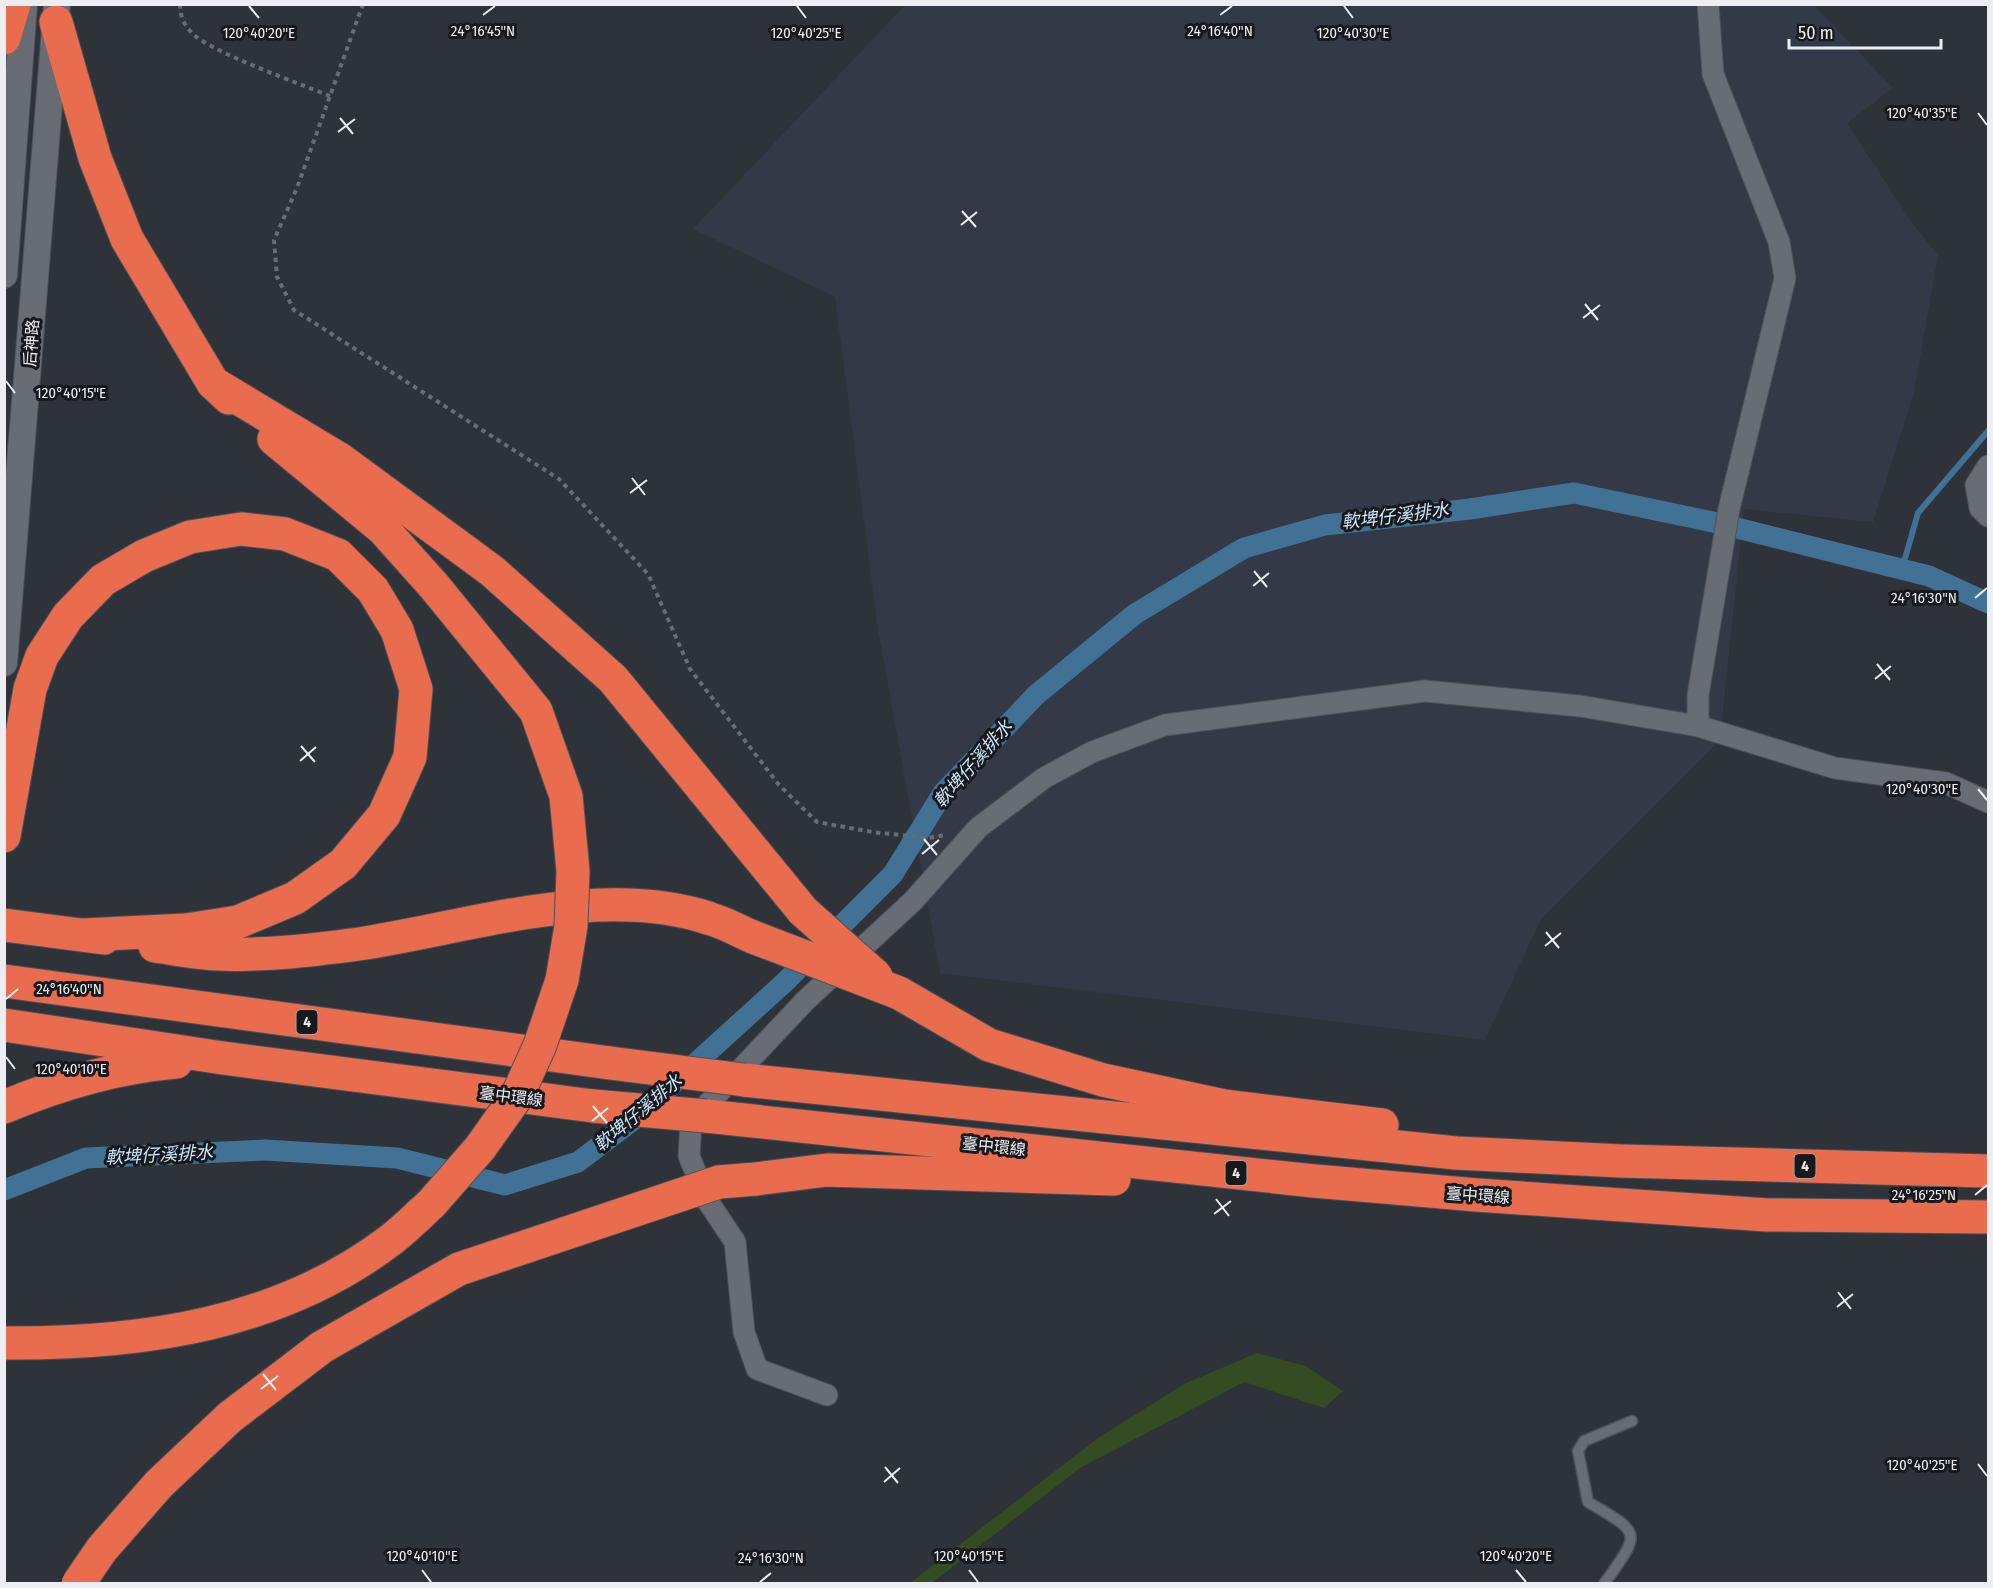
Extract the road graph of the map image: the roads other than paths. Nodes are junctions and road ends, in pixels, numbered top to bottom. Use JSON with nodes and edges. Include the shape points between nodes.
{"nodes":[{"id":1,"x":14,"y":4,"type":"edge"},
{"id":2,"x":24,"y":4,"type":"edge"},
{"id":3,"x":1708,"y":4,"type":"edge"},
{"id":4,"x":56,"y":13,"type":"edge"},
{"id":5,"x":4,"y":38,"type":"edge"},
{"id":6,"x":4,"y":275,"type":"edge"},
{"id":7,"x":213,"y":383,"type":"junction"},
{"id":8,"x":1989,"y":466,"type":"edge"},
{"id":9,"x":1989,"y":516,"type":"edge"},
{"id":10,"x":4,"y":663,"type":"edge"},
{"id":11,"x":1698,"y":726,"type":"junction"},
{"id":12,"x":1989,"y":802,"type":"edge"},
{"id":13,"x":4,"y":836,"type":"edge"},
{"id":14,"x":4,"y":925,"type":"edge"},
{"id":15,"x":84,"y":935,"type":"junction"},
{"id":16,"x":4,"y":981,"type":"edge"},
{"id":17,"x":899,"y":993,"type":"junction"},
{"id":18,"x":4,"y":1025,"type":"edge"},
{"id":19,"x":223,"y":1058,"type":"junction"},
{"id":20,"x":4,"y":1107,"type":"edge"},
{"id":21,"x":1621,"y":1161,"type":"junction"},
{"id":22,"x":1989,"y":1171,"type":"edge"},
{"id":23,"x":1314,"y":1181,"type":"junction"},
{"id":24,"x":1989,"y":1217,"type":"edge"},
{"id":25,"x":4,"y":1343,"type":"edge"},
{"id":26,"x":828,"y":1395,"type":"dead end"},
{"id":27,"x":1632,"y":1421,"type":"dead end"},
{"id":28,"x":78,"y":1584,"type":"edge"},
{"id":29,"x":1604,"y":1584,"type":"edge"}],
"edges":[{"from":1,"to":5,"type":"highway"},
{"from":2,"to":6,"type":"street"},
{"from":3,"to":11,"type":"street","via":[[1713,74],[1779,242],[1785,278],[1729,509],[1698,695]]},
{"from":4,"to":7,"type":"highway","via":[[95,158],[127,239]]},
{"from":4,"to":10,"type":"street","name":"后神路"},
{"from":7,"to":17,"type":"highway","bridge":true,"via":[[341,460],[501,579],[612,679],[803,911]]},
{"from":7,"to":25,"type":"highway","bridge":true,"via":[[273,439],[383,529],[536,711],[566,796],[573,871],[571,926],[562,980],[517,1096],[480,1148],[432,1203],[392,1239],[345,1270],[224,1322],[71,1344]]},
{"from":8,"to":9,"type":"street","via":[[1976,485],[1976,499]]},
{"from":11,"to":12,"type":"street","via":[[1835,768],[1946,783]]},
{"from":11,"to":26,"type":"street","via":[[1580,706],[1425,691],[1165,725],[1092,752],[1044,778],[978,828],[913,901],[806,1000],[691,1122],[689,1156],[707,1200],[735,1242],[744,1332],[757,1369]]},
{"from":13,"to":15,"type":"highway","via":[[30,689],[42,656],[69,616],[103,580],[144,555],[190,537],[241,529],[285,534],[338,555],[373,590],[397,630],[416,689],[410,757],[384,815],[343,864],[295,898],[238,922],[186,930]]},
{"from":14,"to":15,"type":"highway"},
{"from":15,"to":17,"type":"highway","bridge":true,"via":[[219,954],[285,952],[428,933],[527,913],[609,905],[711,918]]},
{"from":16,"to":21,"type":"highway","number":"4","bridge":true,"via":[[744,1080],[1456,1153]]},
{"from":17,"to":21,"type":"highway","via":[[988,1045],[1103,1080],[1224,1106],[1389,1125]]},
{"from":18,"to":19,"type":"highway","name":"臺中環線","number":"4"},
{"from":19,"to":20,"type":"highway","via":[[117,1071]]},
{"from":19,"to":23,"type":"highway","name":"臺中環線","number":"4","bridge":true,"via":[[593,1106]]},
{"from":21,"to":22,"type":"highway","number":"4"},
{"from":23,"to":24,"type":"highway","name":"臺中環線","number":"4","via":[[1767,1215]]},
{"from":23,"to":28,"type":"highway","bridge":true,"via":[[827,1170],[719,1182],[459,1269],[322,1347],[230,1417],[159,1484],[102,1549]]},
{"from":27,"to":29,"type":"lane","via":[[1584,1441],[1578,1451],[1588,1502],[1627,1525],[1630,1534],[1629,1549]]}]}
